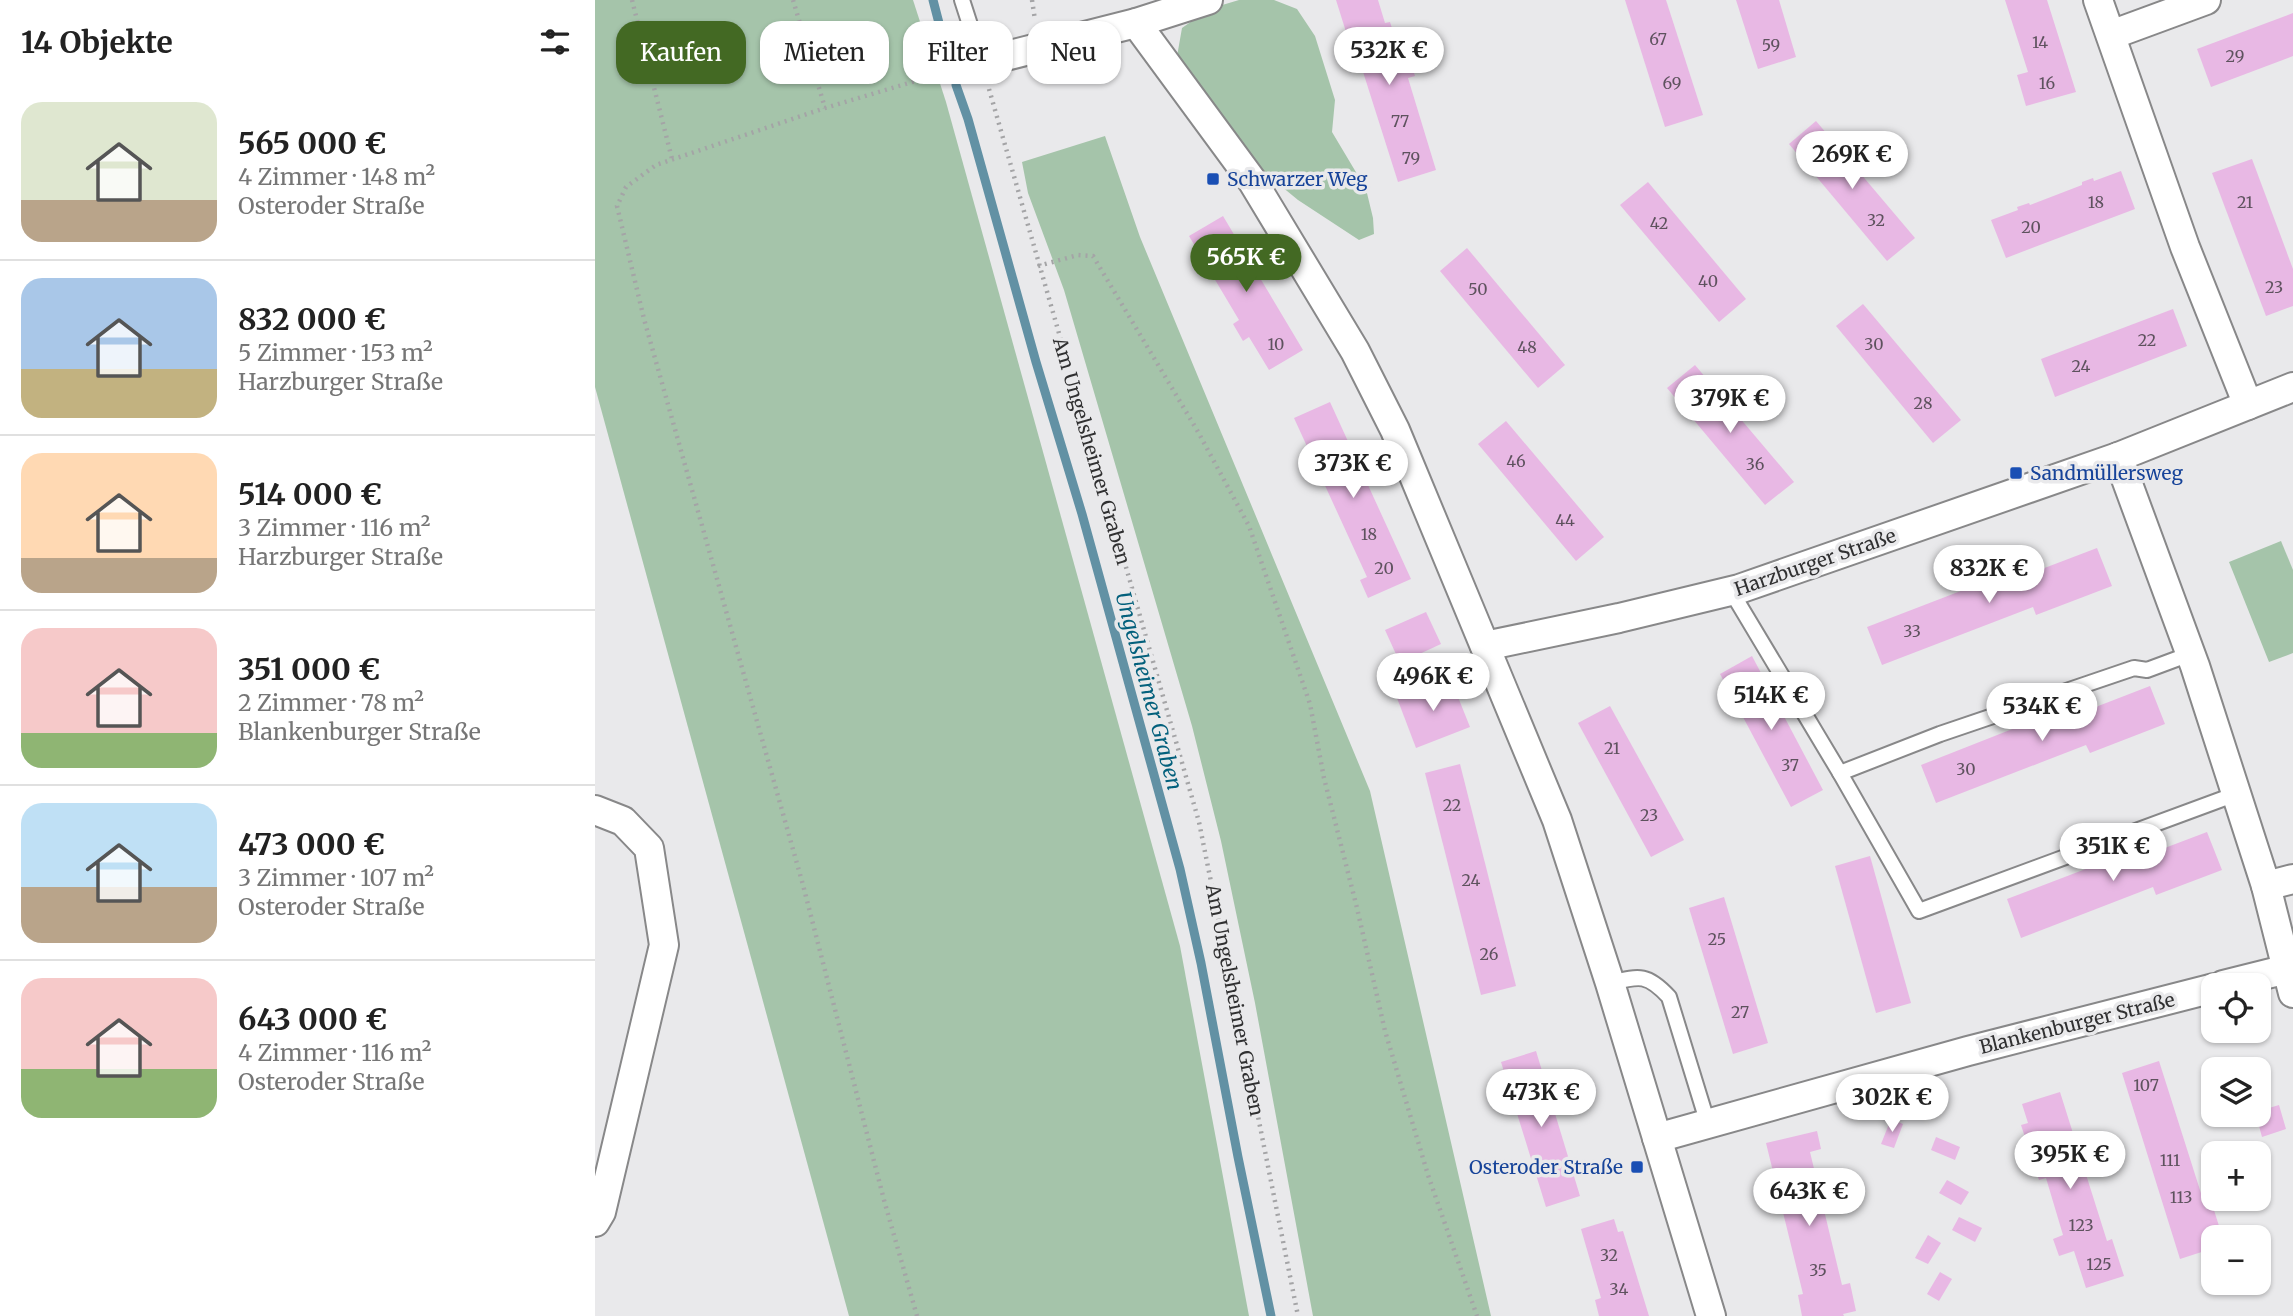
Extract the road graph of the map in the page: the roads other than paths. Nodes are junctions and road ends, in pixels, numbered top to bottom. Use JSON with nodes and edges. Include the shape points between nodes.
{"nodes":[{"id":1,"x":962,"y":0,"type":"edge"},
{"id":2,"x":1208,"y":0,"type":"edge"},
{"id":3,"x":2098,"y":0,"type":"edge"},
{"id":4,"x":2206,"y":0,"type":"edge"},
{"id":5,"x":969,"y":21,"type":"edge"},
{"id":6,"x":1136,"y":23,"type":"junction"},
{"id":7,"x":2111,"y":36,"type":"junction"},
{"id":8,"x":1013,"y":54,"type":"edge"},
{"id":9,"x":2293,"y":387,"type":"edge"},
{"id":10,"x":2248,"y":405,"type":"junction"},
{"id":11,"x":2118,"y":457,"type":"junction"},
{"id":12,"x":1731,"y":591,"type":"junction"},
{"id":13,"x":1485,"y":646,"type":"junction"},
{"id":14,"x":2190,"y":654,"type":"junction"},
{"id":15,"x":1840,"y":773,"type":"junction"},
{"id":16,"x":2236,"y":794,"type":"junction"},
{"id":17,"x":595,"y":810,"type":"edge"},
{"id":18,"x":2280,"y":882,"type":"edge"},
{"id":19,"x":2290,"y":981,"type":"edge"},
{"id":20,"x":2271,"y":982,"type":"edge"},
{"id":21,"x":1610,"y":984,"type":"junction"},
{"id":22,"x":2201,"y":991,"type":"edge"},
{"id":23,"x":1708,"y":1124,"type":"junction"},
{"id":24,"x":1657,"y":1138,"type":"junction"},
{"id":25,"x":595,"y":1222,"type":"edge"},
{"id":26,"x":1711,"y":1316,"type":"edge"}],
"edges":[{"from":1,"to":5,"type":"lane"},
{"from":2,"to":6,"type":"street"},
{"from":3,"to":7,"type":"street"},
{"from":4,"to":7,"type":"street"},
{"from":6,"to":8,"type":"street"},
{"from":6,"to":13,"type":"street","via":[[1253,182],[1355,351],[1395,430]]},
{"from":7,"to":10,"type":"street","via":[[2185,247]]},
{"from":9,"to":10,"type":"street","name":"Harzburger Straße"},
{"from":10,"to":11,"type":"street","name":"Harzburger Straße"},
{"from":11,"to":12,"type":"street","name":"Harzburger Straße"},
{"from":11,"to":14,"type":"street"},
{"from":12,"to":13,"type":"street","name":"Harzburger Straße"},
{"from":12,"to":15,"type":"lane"},
{"from":13,"to":21,"type":"street","via":[[1556,820]]},
{"from":14,"to":15,"type":"lane","via":[[2147,670],[2134,668],[1966,725]]},
{"from":14,"to":16,"type":"street"},
{"from":15,"to":16,"type":"lane","via":[[1919,911]]},
{"from":16,"to":18,"type":"street"},
{"from":17,"to":25,"type":"street","via":[[623,821],[649,848],[664,945]]},
{"from":18,"to":19,"type":"street"},
{"from":19,"to":20,"type":"street"},
{"from":21,"to":23,"type":"lane","via":[[1634,978],[1655,981],[1669,997]]},
{"from":21,"to":24,"type":"street"},
{"from":22,"to":23,"type":"street","name":"Blankenburger Straße"},
{"from":23,"to":24,"type":"street","name":"Blankenburger Straße"},
{"from":24,"to":26,"type":"street"}]}
